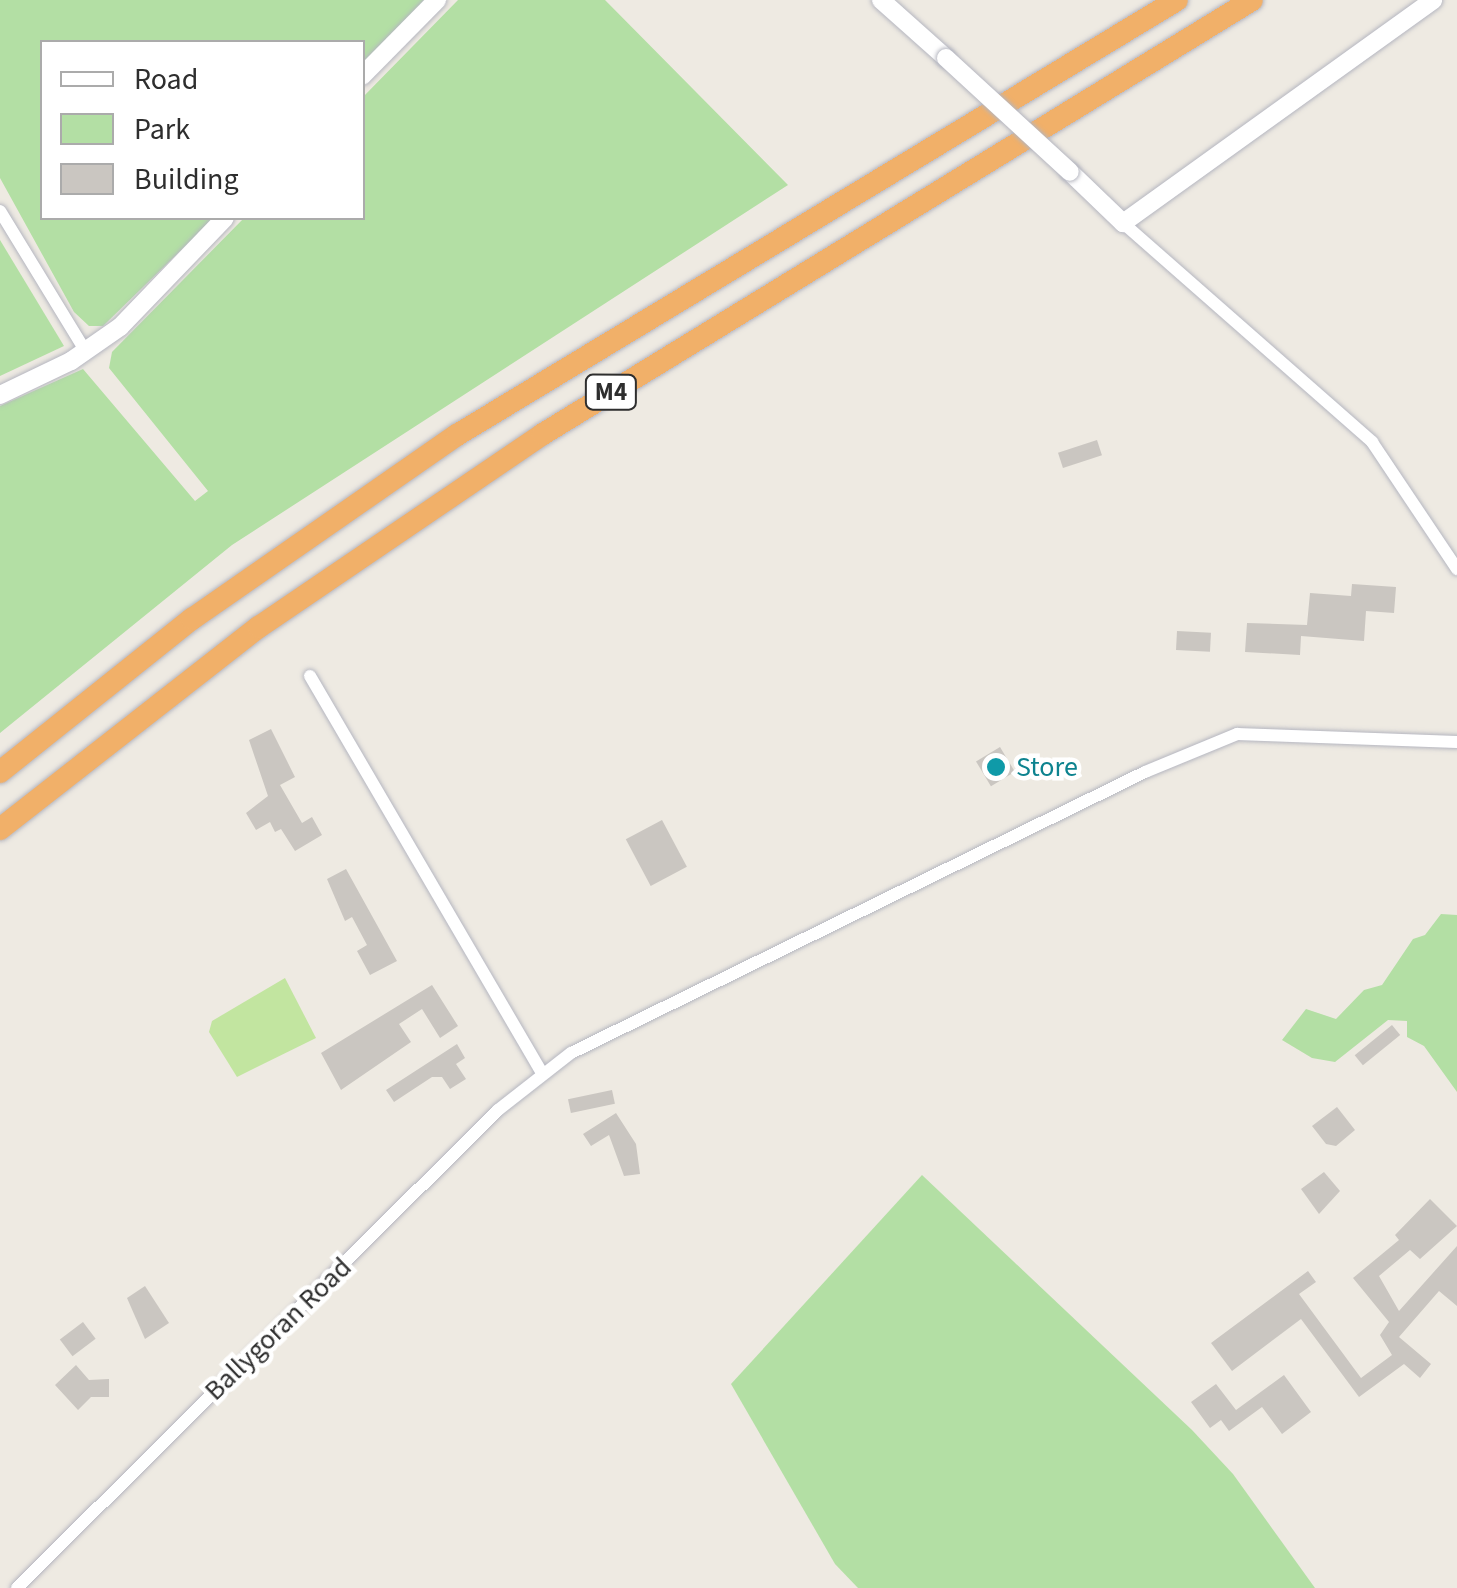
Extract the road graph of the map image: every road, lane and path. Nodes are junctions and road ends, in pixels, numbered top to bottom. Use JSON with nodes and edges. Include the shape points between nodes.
{"nodes":[{"id":1,"x":437,"y":0,"type":"edge"},
{"id":2,"x":882,"y":0,"type":"edge"},
{"id":3,"x":1177,"y":0,"type":"edge"},
{"id":4,"x":1252,"y":0,"type":"edge"},
{"id":5,"x":1433,"y":0,"type":"edge"},
{"id":6,"x":365,"y":73,"type":"edge"},
{"id":7,"x":0,"y":212,"type":"edge"},
{"id":8,"x":223,"y":220,"type":"edge"},
{"id":9,"x":1123,"y":223,"type":"junction"},
{"id":10,"x":86,"y":352,"type":"junction"},
{"id":11,"x":0,"y":395,"type":"edge"},
{"id":12,"x":1457,"y":569,"type":"edge"},
{"id":13,"x":310,"y":676,"type":"dead end"},
{"id":14,"x":1457,"y":742,"type":"edge"},
{"id":15,"x":0,"y":772,"type":"edge"},
{"id":16,"x":0,"y":829,"type":"edge"},
{"id":17,"x":540,"y":1072,"type":"junction"},
{"id":18,"x":17,"y":1588,"type":"edge"}],
"edges":[{"from":1,"to":6,"type":"main road"},
{"from":2,"to":9,"type":"main road","bridge":true},
{"from":3,"to":15,"type":"highway","number":"M4","via":[[457,435],[192,618]]},
{"from":4,"to":16,"type":"highway","number":"M4","via":[[526,444],[259,627]]},
{"from":5,"to":9,"type":"main road"},
{"from":7,"to":10,"type":"street"},
{"from":8,"to":10,"type":"main road","via":[[120,327]]},
{"from":9,"to":12,"type":"street","via":[[1372,442]]},
{"from":10,"to":11,"type":"main road"},
{"from":13,"to":17,"type":"street"},
{"from":14,"to":17,"type":"street","name":"Ballygoran Road","via":[[1237,734],[1145,772]]},
{"from":17,"to":18,"type":"street","name":"Ballygoran Road"}]}
